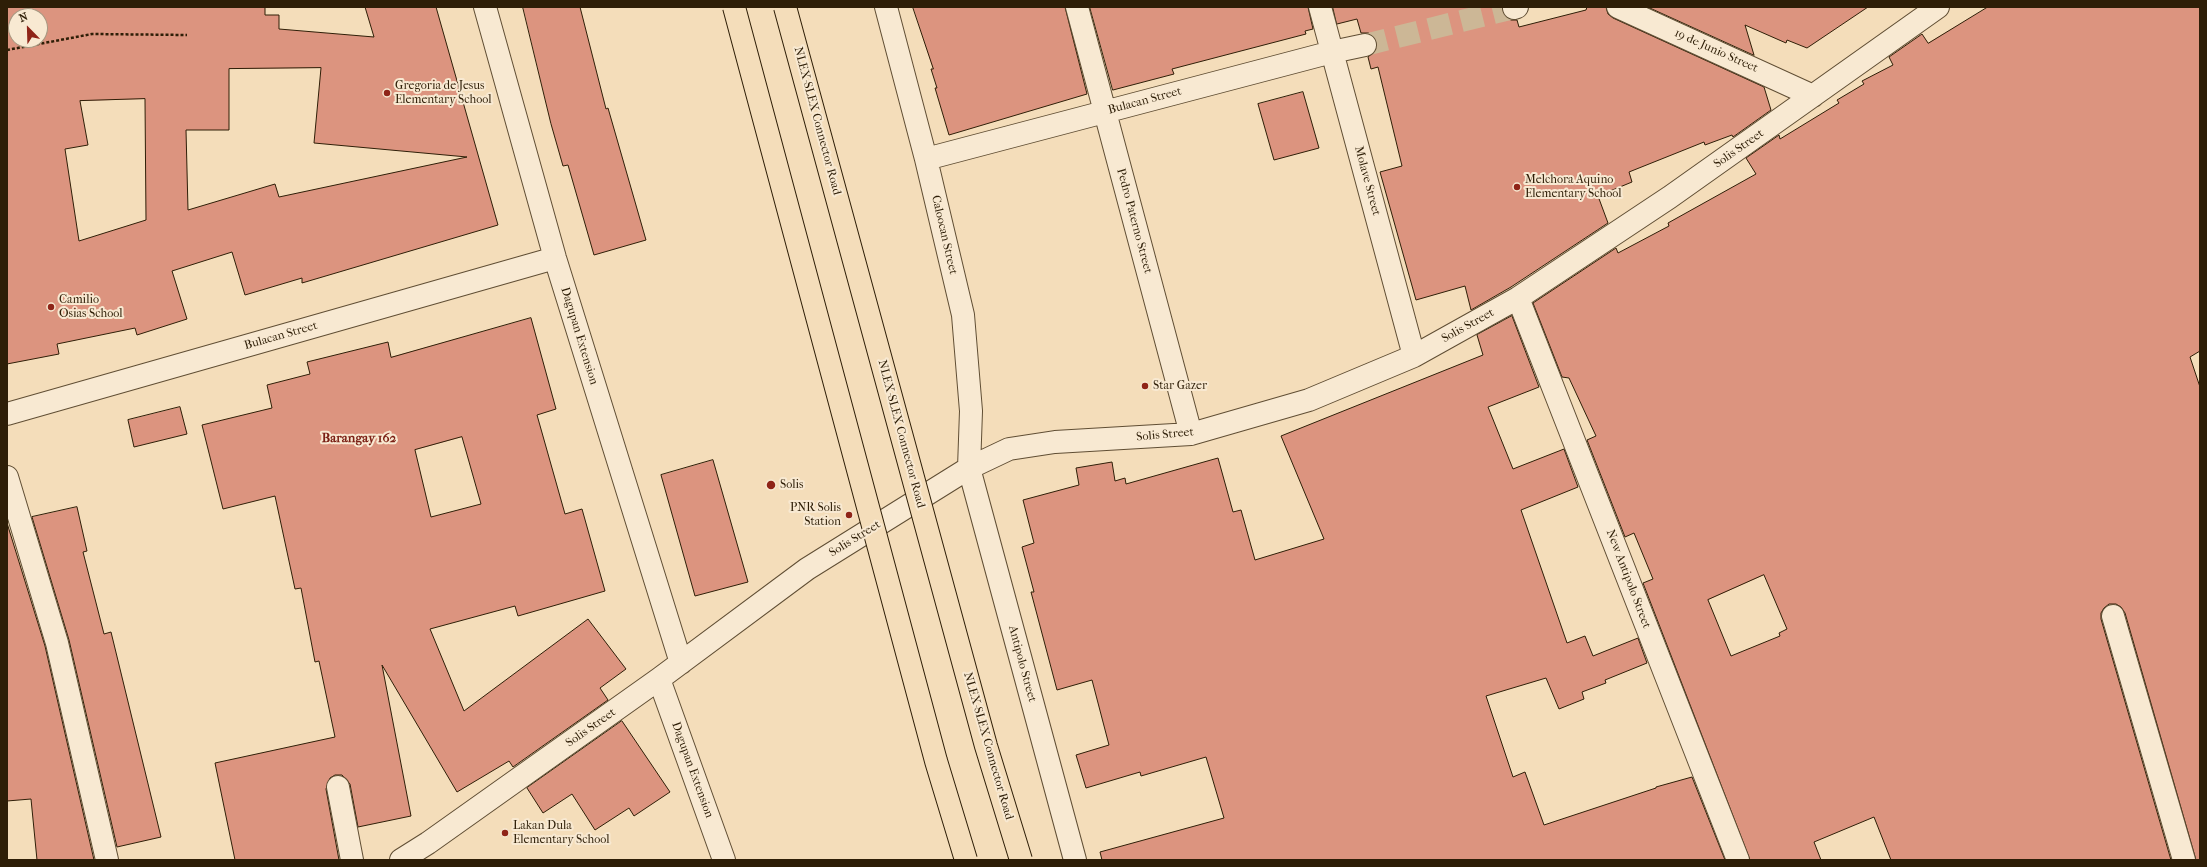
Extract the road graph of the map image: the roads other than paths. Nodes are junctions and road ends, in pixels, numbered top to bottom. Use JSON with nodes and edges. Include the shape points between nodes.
{"nodes":[{"id":1,"x":485,"y":7,"type":"edge"},
{"id":2,"x":734,"y":7,"type":"edge"},
{"id":3,"x":785,"y":7,"type":"edge"},
{"id":4,"x":886,"y":7,"type":"edge"},
{"id":5,"x":1077,"y":7,"type":"edge"},
{"id":6,"x":1320,"y":7,"type":"edge"},
{"id":7,"x":1618,"y":7,"type":"edge"},
{"id":8,"x":1938,"y":7,"type":"edge"},
{"id":9,"x":1365,"y":45,"type":"tunnel mouth"},
{"id":10,"x":1332,"y":52,"type":"junction"},
{"id":11,"x":1813,"y":96,"type":"junction"},
{"id":12,"x":1105,"y":111,"type":"junction"},
{"id":13,"x":926,"y":159,"type":"junction"},
{"id":14,"x":554,"y":258,"type":"junction"},
{"id":15,"x":1518,"y":298,"type":"junction"},
{"id":16,"x":1414,"y":356,"type":"junction"},
{"id":17,"x":7,"y":414,"type":"edge"},
{"id":18,"x":1191,"y":434,"type":"junction"},
{"id":19,"x":969,"y":468,"type":"junction"},
{"id":20,"x":7,"y":477,"type":"edge"},
{"id":21,"x":2113,"y":616,"type":"dead end"},
{"id":22,"x":681,"y":663,"type":"junction"},
{"id":23,"x":659,"y":679,"type":"junction"},
{"id":24,"x":338,"y":787,"type":"dead end"},
{"id":25,"x":107,"y":860,"type":"edge"},
{"id":26,"x":352,"y":860,"type":"edge"},
{"id":27,"x":401,"y":860,"type":"edge"},
{"id":28,"x":724,"y":860,"type":"edge"},
{"id":29,"x":966,"y":860,"type":"edge"},
{"id":30,"x":1021,"y":860,"type":"edge"},
{"id":31,"x":1075,"y":860,"type":"edge"},
{"id":32,"x":1738,"y":860,"type":"edge"},
{"id":33,"x":2184,"y":860,"type":"edge"}],
"edges":[{"from":1,"to":14,"type":"street","name":"Dagupan Extension"},
{"from":2,"to":29,"type":"highway","bridge":true,"via":[[934,754]]},
{"from":3,"to":30,"type":"highway","name":"NLEX-SLEX Connector Road","bridge":true,"via":[[986,746]]},
{"from":4,"to":13,"type":"street","name":"Caloocan Street"},
{"from":5,"to":12,"type":"street","name":"Pedro Paterno Street"},
{"from":6,"to":10,"type":"street","name":"Molave Street"},
{"from":7,"to":11,"type":"street","name":"19 de Junio Street"},
{"from":8,"to":11,"type":"street","name":"Solis Street"},
{"from":9,"to":10,"type":"street","name":"Bulacan Street"},
{"from":10,"to":12,"type":"street","name":"Bulacan Street"},
{"from":10,"to":16,"type":"street","name":"Molave Street"},
{"from":11,"to":15,"type":"street","name":"Solis Street","via":[[1670,198]]},
{"from":12,"to":13,"type":"street","name":"Bulacan Street"},
{"from":12,"to":18,"type":"street","name":"Pedro Paterno Street"},
{"from":13,"to":19,"type":"street","name":"Caloocan Street","via":[[963,315],[971,411]]},
{"from":14,"to":17,"type":"street","name":"Bulacan Street"},
{"from":14,"to":22,"type":"street","name":"Dagupan Extension"},
{"from":15,"to":16,"type":"street","name":"Solis Street"},
{"from":15,"to":32,"type":"street","name":"New Antipolo Street"},
{"from":16,"to":18,"type":"street","name":"Solis Street","via":[[1309,400]]},
{"from":18,"to":19,"type":"street","name":"Solis Street","via":[[1009,449]]},
{"from":19,"to":22,"type":"street","name":"Solis Street","via":[[807,569]]},
{"from":19,"to":31,"type":"street","name":"Antipolo Street"},
{"from":20,"to":25,"type":"street","via":[[57,643]]},
{"from":21,"to":33,"type":"street"},
{"from":22,"to":23,"type":"street","name":"Solis Street"},
{"from":23,"to":27,"type":"street","name":"Solis Street"},
{"from":23,"to":28,"type":"street","name":"Dagupan Extension"},
{"from":24,"to":26,"type":"street"}]}
